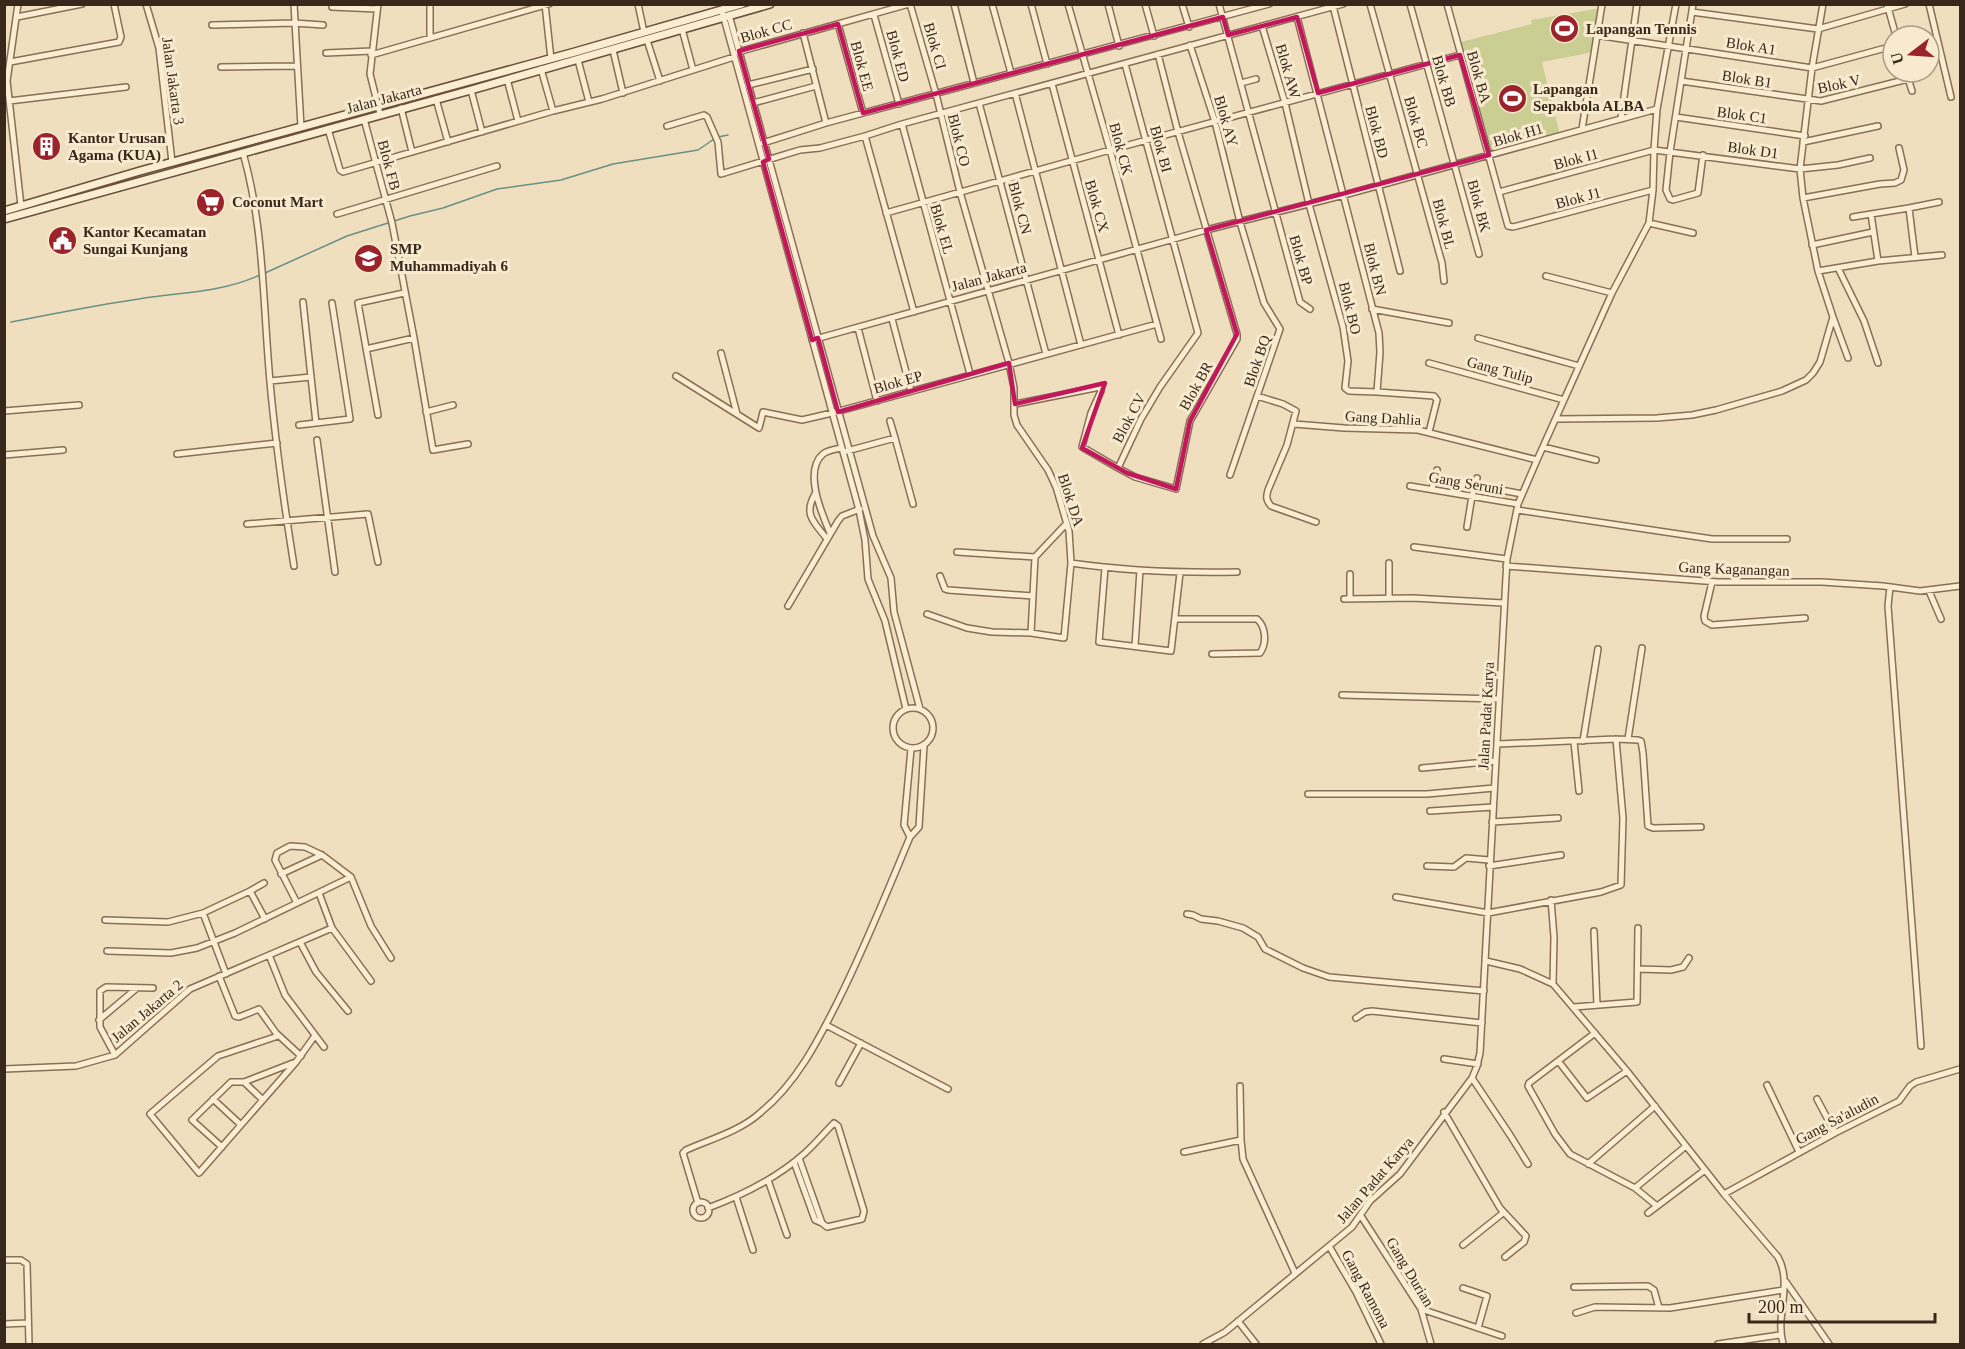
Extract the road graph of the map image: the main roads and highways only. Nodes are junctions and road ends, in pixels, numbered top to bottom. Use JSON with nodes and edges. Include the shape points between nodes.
{"nodes":[{"id":1,"x":742,"y":4,"type":"edge"},
{"id":2,"x":770,"y":4,"type":"edge"},
{"id":3,"x":725,"y":13,"type":"junction"},
{"id":4,"x":49,"y":198,"type":"junction"},
{"id":5,"x":51,"y":206,"type":"junction"},
{"id":6,"x":4,"y":211,"type":"edge"},
{"id":7,"x":4,"y":219,"type":"edge"}],
"edges":[{"from":1,"to":3,"type":"main road","name":"Jalan Jakarta"},
{"from":2,"to":3,"type":"main road","name":"Jalan Jakarta"},
{"from":3,"to":4,"type":"main road","name":"Jalan Jakarta","via":[[377,105]]},
{"from":3,"to":5,"type":"main road","name":"Jalan Jakarta","via":[[613,50]]},
{"from":4,"to":5,"type":"main road"},
{"from":4,"to":6,"type":"main road","name":"Jalan Jakarta"},
{"from":5,"to":7,"type":"main road","name":"Jalan Jakarta"}]}
